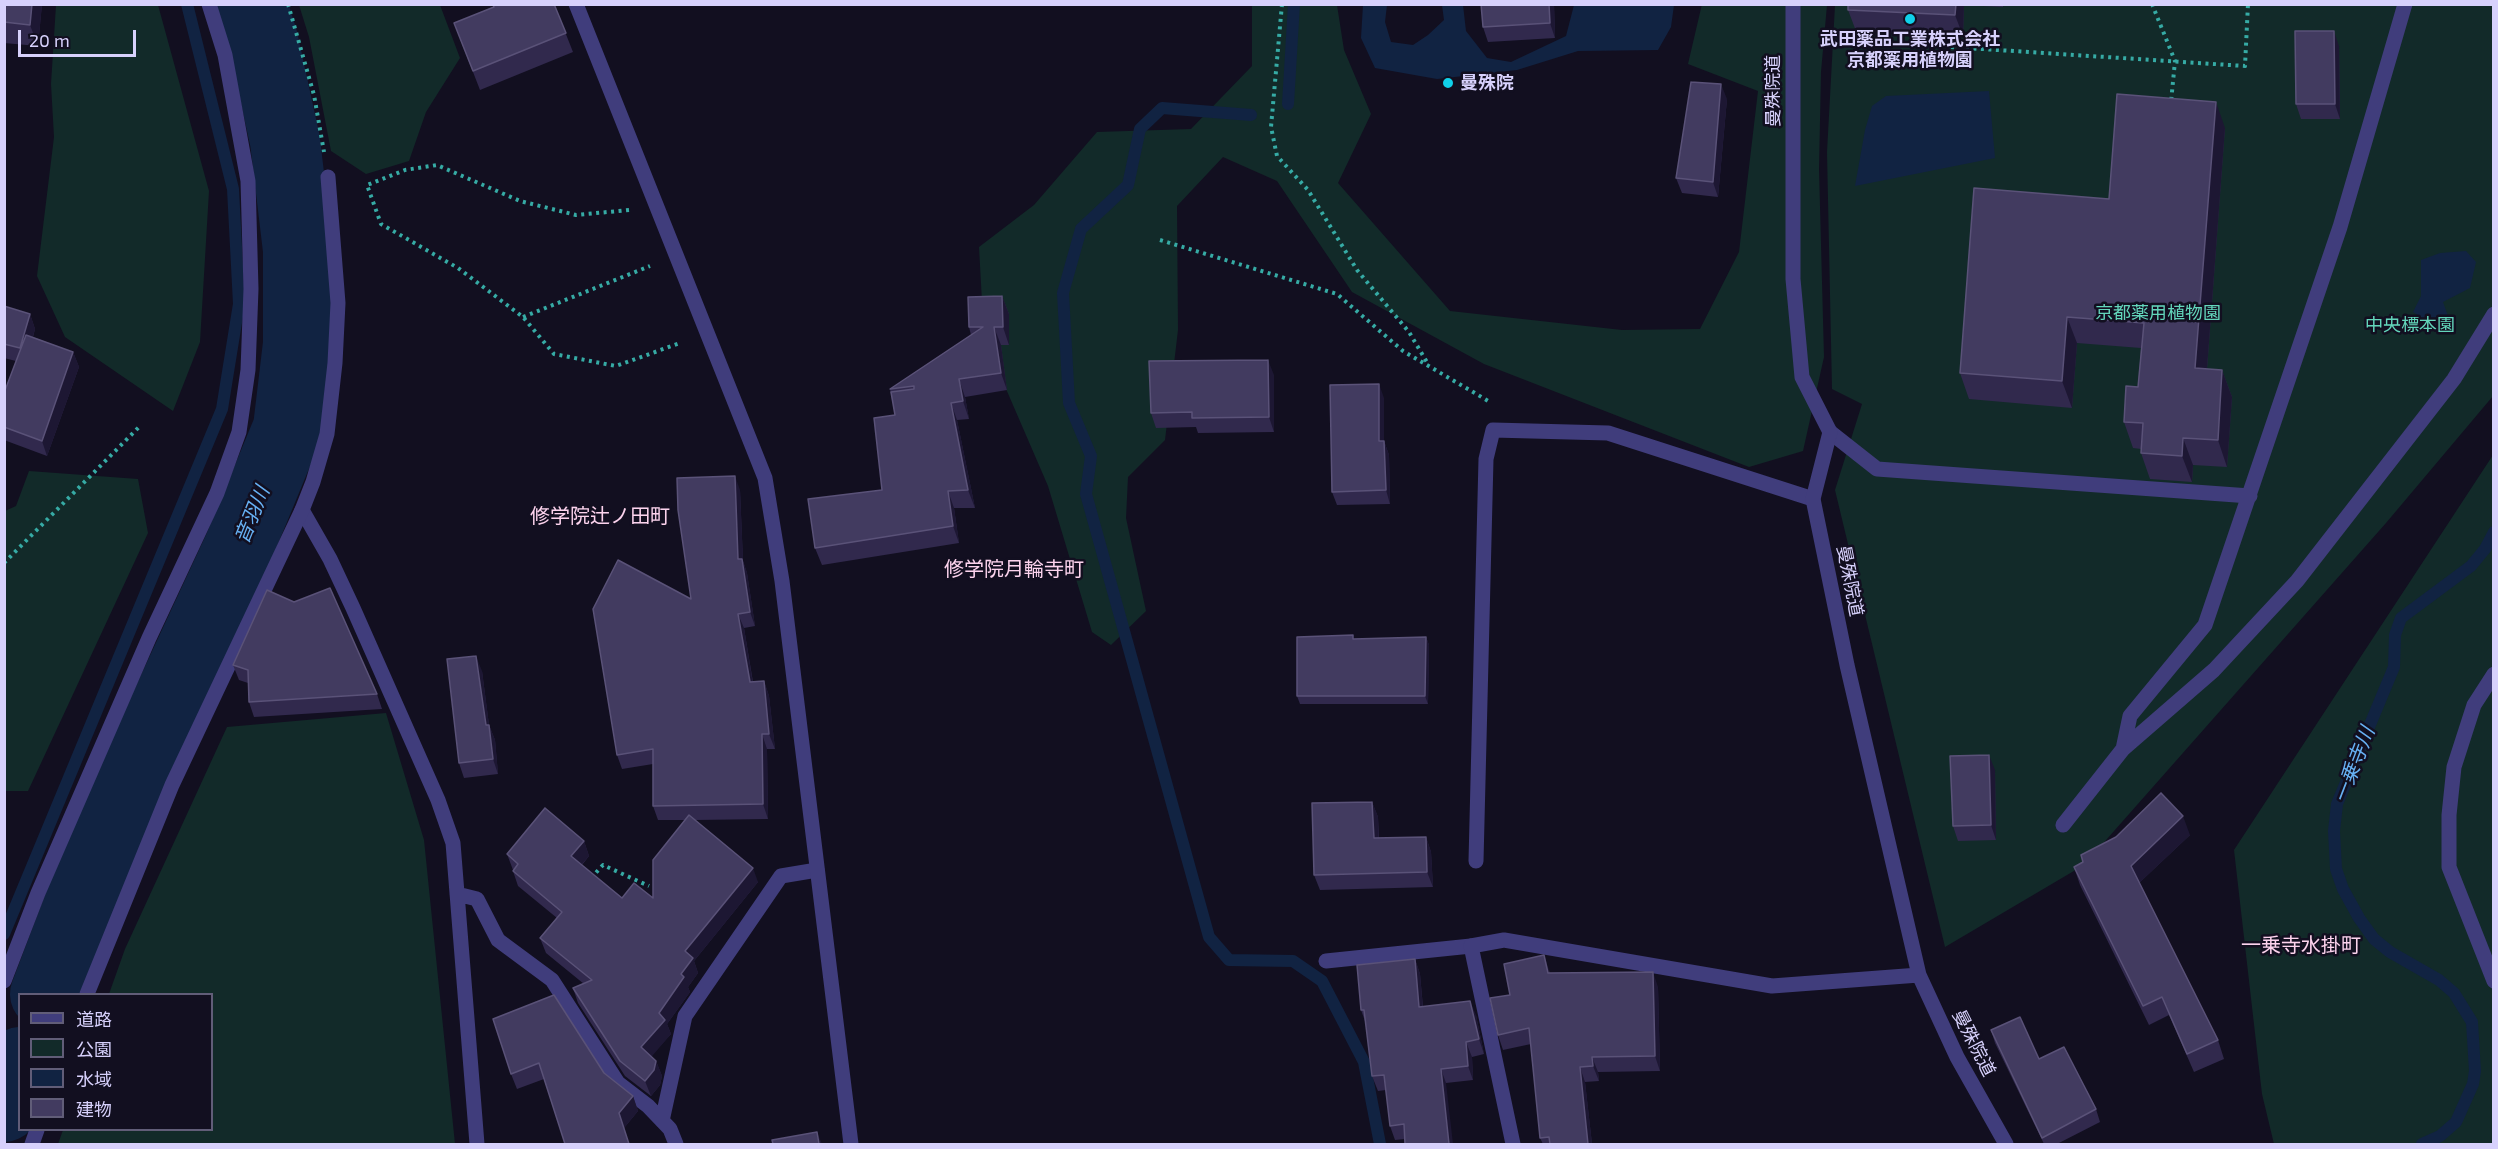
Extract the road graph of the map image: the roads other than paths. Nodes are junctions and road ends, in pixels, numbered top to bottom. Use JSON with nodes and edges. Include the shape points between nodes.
{"nodes":[{"id":1,"x":209,"y":4,"type":"edge"},
{"id":2,"x":576,"y":4,"type":"edge"},
{"id":3,"x":1793,"y":4,"type":"edge"},
{"id":4,"x":2405,"y":4,"type":"edge"},
{"id":5,"x":328,"y":177,"type":"road end"},
{"id":6,"x":2493,"y":314,"type":"edge"},
{"id":7,"x":1830,"y":432,"type":"junction"},
{"id":8,"x":2250,"y":496,"type":"junction"},
{"id":9,"x":1813,"y":499,"type":"junction"},
{"id":10,"x":302,"y":510,"type":"junction"},
{"id":11,"x":2493,"y":674,"type":"edge"},
{"id":12,"x":2123,"y":749,"type":"junction"},
{"id":13,"x":2063,"y":825,"type":"dead end"},
{"id":14,"x":1476,"y":861,"type":"dead end"},
{"id":15,"x":818,"y":870,"type":"junction"},
{"id":16,"x":457,"y":894,"type":"junction"},
{"id":17,"x":1471,"y":946,"type":"junction"},
{"id":18,"x":1326,"y":960,"type":"dead end"},
{"id":19,"x":1920,"y":975,"type":"junction"},
{"id":20,"x":4,"y":981,"type":"edge"},
{"id":21,"x":2493,"y":981,"type":"edge"},
{"id":22,"x":87,"y":993,"type":"edge"},
{"id":23,"x":662,"y":1121,"type":"junction"},
{"id":24,"x":477,"y":1144,"type":"edge"},
{"id":25,"x":676,"y":1144,"type":"edge"},
{"id":26,"x":851,"y":1144,"type":"edge"},
{"id":27,"x":1513,"y":1144,"type":"edge"},
{"id":28,"x":2006,"y":1144,"type":"edge"}],
"edges":[{"from":1,"to":20,"type":"street","via":[[225,55],[248,181],[251,289],[248,370],[239,432],[217,493],[149,638]]},
{"from":2,"to":15,"type":"street","via":[[765,478],[782,581]]},
{"from":3,"to":7,"type":"street","name":"曼殊院道","via":[[1792,279],[1802,377]]},
{"from":4,"to":8,"type":"street","via":[[2340,227]]},
{"from":5,"to":10,"type":"street","via":[[338,303],[335,363],[327,434]]},
{"from":6,"to":12,"type":"street","via":[[2454,379],[2297,581],[2214,670]]},
{"from":7,"to":8,"type":"street","via":[[1877,469]]},
{"from":7,"to":9,"type":"street","name":"曼殊院道"},
{"from":8,"to":12,"type":"street","via":[[2205,625],[2130,716]]},
{"from":9,"to":14,"type":"street","via":[[1608,434],[1493,430],[1486,459]]},
{"from":9,"to":19,"type":"street","name":"曼殊院道","via":[[1847,665]]},
{"from":10,"to":16,"type":"street","via":[[330,559],[438,800],[453,843]]},
{"from":10,"to":22,"type":"street","via":[[172,785]]},
{"from":11,"to":21,"type":"street","via":[[2474,705],[2454,767],[2449,836],[2449,867]]},
{"from":12,"to":13,"type":"street"},
{"from":15,"to":23,"type":"street","via":[[781,876],[685,1016]]},
{"from":15,"to":26,"type":"street"},
{"from":16,"to":23,"type":"street","via":[[477,899],[498,940],[552,980],[618,1083]]},
{"from":16,"to":24,"type":"street"},
{"from":17,"to":18,"type":"street"},
{"from":17,"to":19,"type":"street","via":[[1504,940],[1772,986]]},
{"from":17,"to":27,"type":"street"},
{"from":19,"to":28,"type":"street","name":"曼殊院道","via":[[1957,1057]]},
{"from":23,"to":25,"type":"street"}]}
